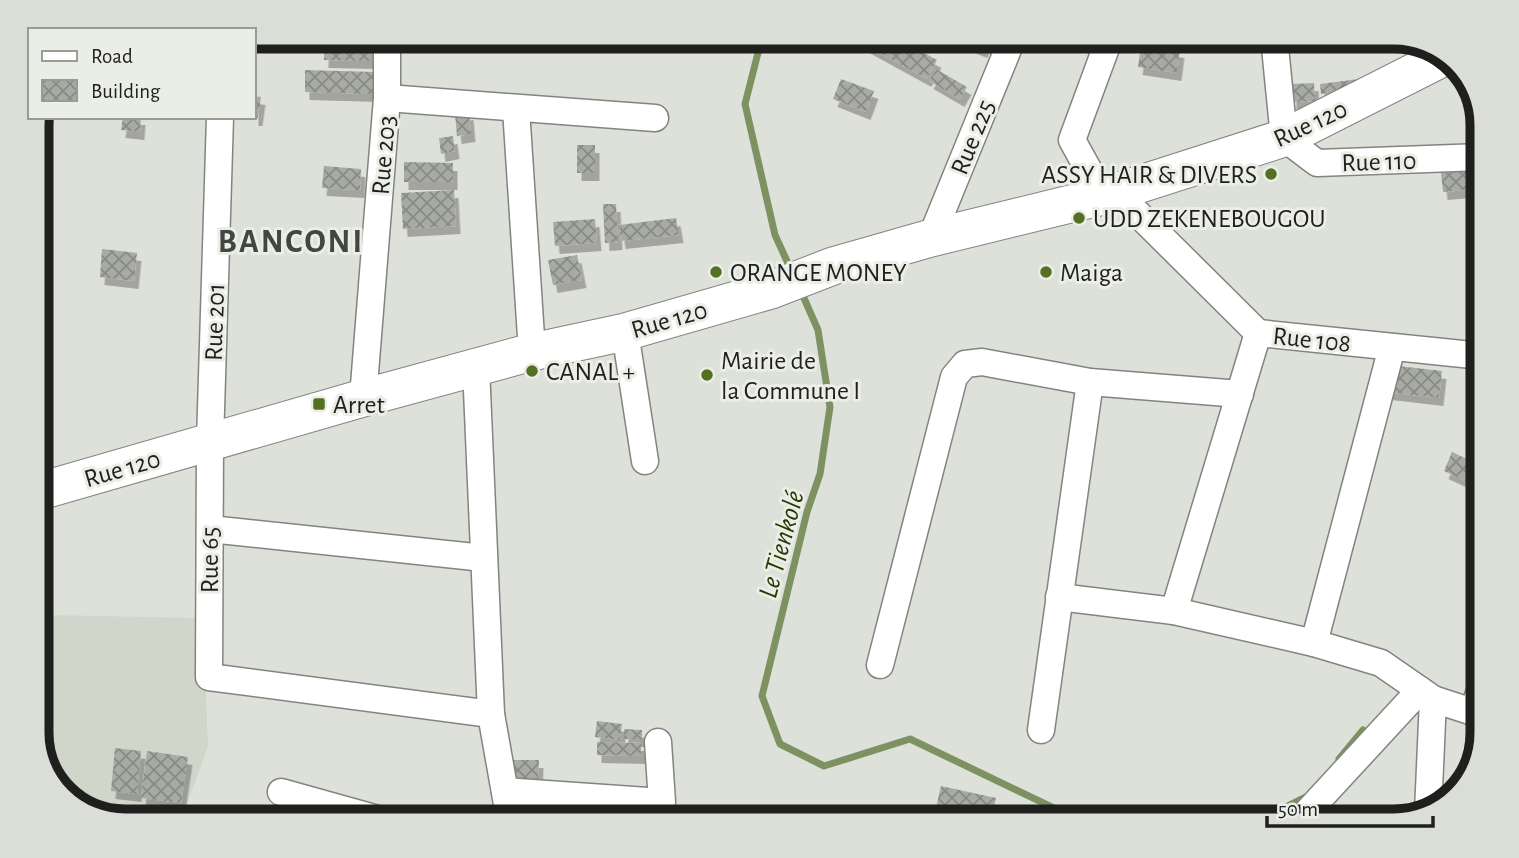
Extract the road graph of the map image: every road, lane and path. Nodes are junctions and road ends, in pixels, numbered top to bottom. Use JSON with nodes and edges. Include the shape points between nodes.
{"nodes":[{"id":1,"x":387,"y":49,"type":"edge"},
{"id":2,"x":1008,"y":49,"type":"edge"},
{"id":3,"x":1106,"y":49,"type":"edge"},
{"id":4,"x":1275,"y":49,"type":"edge"},
{"id":5,"x":1435,"y":61,"type":"edge"},
{"id":6,"x":387,"y":99,"type":"junction"},
{"id":7,"x":516,"y":109,"type":"junction"},
{"id":8,"x":655,"y":118,"type":"dead end"},
{"id":9,"x":220,"y":119,"type":"edge"},
{"id":10,"x":1284,"y":138,"type":"junction"},
{"id":11,"x":1470,"y":157,"type":"edge"},
{"id":12,"x":1109,"y":194,"type":"junction"},
{"id":13,"x":931,"y":238,"type":"junction"},
{"id":14,"x":625,"y":332,"type":"junction"},
{"id":15,"x":1258,"y":333,"type":"junction"},
{"id":16,"x":1392,"y":347,"type":"junction"},
{"id":17,"x":532,"y":352,"type":"junction"},
{"id":18,"x":1470,"y":355,"type":"edge"},
{"id":19,"x":476,"y":367,"type":"junction"},
{"id":20,"x":1090,"y":382,"type":"junction"},
{"id":21,"x":1240,"y":394,"type":"junction"},
{"id":22,"x":363,"y":398,"type":"junction"},
{"id":23,"x":210,"y":442,"type":"junction"},
{"id":24,"x":645,"y":461,"type":"dead end"},
{"id":25,"x":49,"y":489,"type":"edge"},
{"id":26,"x":210,"y":529,"type":"junction"},
{"id":27,"x":484,"y":558,"type":"junction"},
{"id":28,"x":1059,"y":597,"type":"junction"},
{"id":29,"x":1174,"y":611,"type":"junction"},
{"id":30,"x":1314,"y":643,"type":"junction"},
{"id":31,"x":880,"y":665,"type":"dead end"},
{"id":32,"x":1426,"y":694,"type":"junction"},
{"id":33,"x":1470,"y":710,"type":"edge"},
{"id":34,"x":491,"y":714,"type":"junction"},
{"id":35,"x":1041,"y":730,"type":"dead end"},
{"id":36,"x":657,"y":742,"type":"dead end"},
{"id":37,"x":505,"y":791,"type":"junction"},
{"id":38,"x":281,"y":792,"type":"dead end"},
{"id":39,"x":1428,"y":801,"type":"edge"},
{"id":40,"x":342,"y":809,"type":"edge"},
{"id":41,"x":508,"y":809,"type":"edge"},
{"id":42,"x":1310,"y":809,"type":"edge"}],
"edges":[{"from":1,"to":6,"type":"street","name":"Rue 203"},
{"from":2,"to":13,"type":"street","name":"Rue 225"},
{"from":3,"to":12,"type":"street","name":"Rue 108","via":[[1072,140]]},
{"from":4,"to":10,"type":"street"},
{"from":5,"to":10,"type":"main road","name":"Rue 120"},
{"from":6,"to":7,"type":"street"},
{"from":6,"to":22,"type":"street","name":"Rue 203"},
{"from":7,"to":8,"type":"street"},
{"from":7,"to":17,"type":"street"},
{"from":9,"to":23,"type":"street","name":"Rue 201"},
{"from":10,"to":11,"type":"street","name":"Rue 110","via":[[1317,163]]},
{"from":10,"to":12,"type":"main road","name":"Rue 120"},
{"from":12,"to":13,"type":"main road","name":"Rue 120"},
{"from":12,"to":15,"type":"street","name":"Rue 108"},
{"from":13,"to":14,"type":"main road","name":"Rue 120"},
{"from":14,"to":17,"type":"main road","name":"Rue 120"},
{"from":14,"to":24,"type":"street"},
{"from":15,"to":16,"type":"street","name":"Rue 108"},
{"from":15,"to":21,"type":"street"},
{"from":16,"to":18,"type":"street","name":"Rue 108"},
{"from":16,"to":30,"type":"street"},
{"from":17,"to":19,"type":"main road","name":"Rue 120"},
{"from":19,"to":22,"type":"main road","name":"Rue 120"},
{"from":19,"to":27,"type":"street"},
{"from":20,"to":21,"type":"street"},
{"from":20,"to":28,"type":"street"},
{"from":20,"to":31,"type":"street","via":[[982,362],[965,363],[954,377]]},
{"from":21,"to":29,"type":"street"},
{"from":22,"to":23,"type":"main road","name":"Rue 120"},
{"from":23,"to":25,"type":"main road","name":"Rue 120"},
{"from":23,"to":26,"type":"street","name":"Rue 65"},
{"from":26,"to":27,"type":"street"},
{"from":26,"to":34,"type":"street","name":"Rue 65","via":[[209,677]]},
{"from":27,"to":34,"type":"street"},
{"from":28,"to":29,"type":"street"},
{"from":28,"to":35,"type":"street"},
{"from":29,"to":30,"type":"street"},
{"from":30,"to":32,"type":"street","via":[[1381,663]]},
{"from":32,"to":33,"type":"street"},
{"from":32,"to":39,"type":"street"},
{"from":32,"to":42,"type":"street"},
{"from":34,"to":37,"type":"street"},
{"from":36,"to":37,"type":"street","via":[[662,802]]},
{"from":37,"to":41,"type":"street"},
{"from":38,"to":40,"type":"street"}]}
